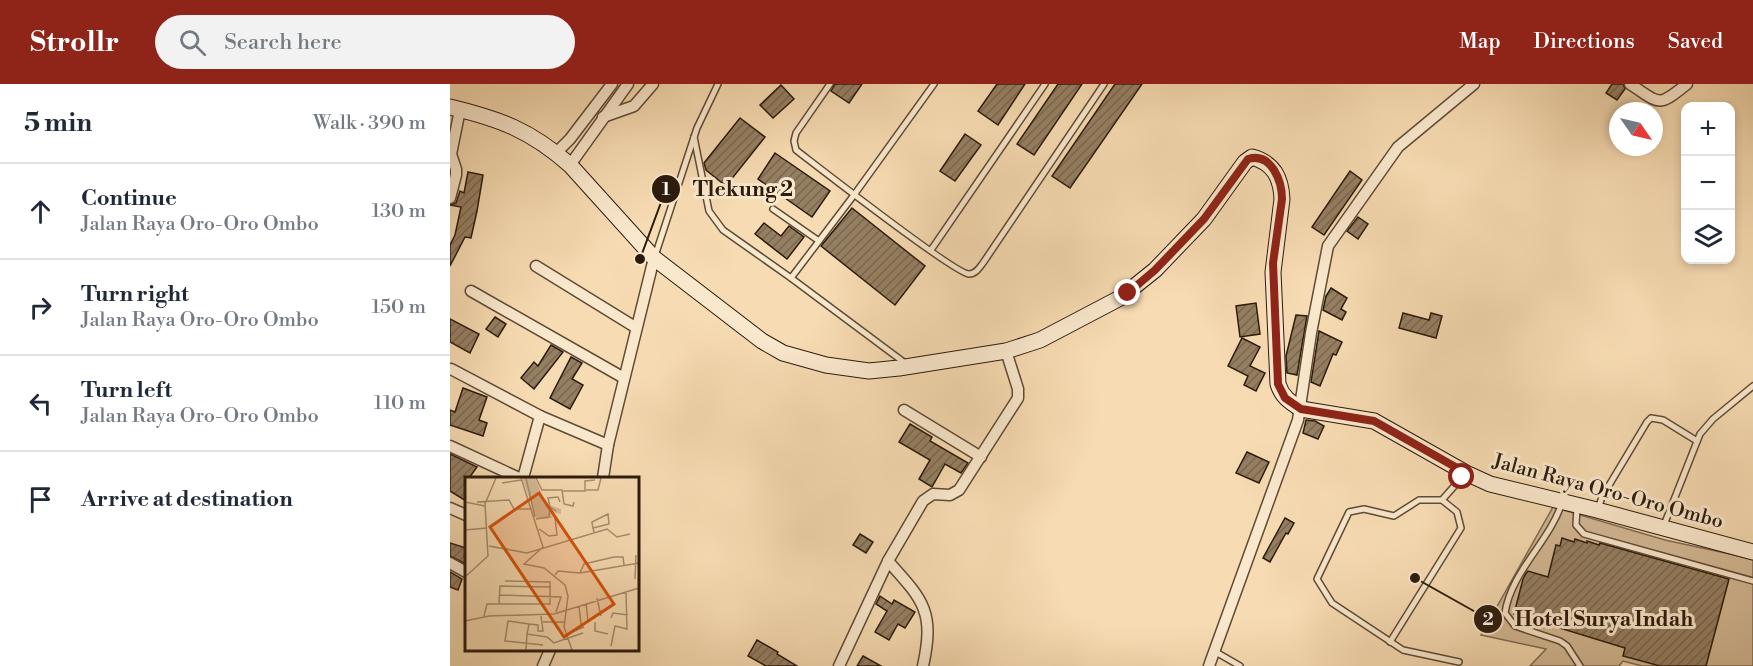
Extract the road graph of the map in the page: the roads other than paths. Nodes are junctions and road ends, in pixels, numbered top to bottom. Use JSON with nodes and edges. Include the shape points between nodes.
{"nodes":[{"id":1,"x":612,"y":84,"type":"edge"},
{"id":2,"x":628,"y":84,"type":"edge"},
{"id":3,"x":653,"y":84,"type":"edge"},
{"id":4,"x":718,"y":84,"type":"edge"},
{"id":5,"x":830,"y":84,"type":"edge"},
{"id":6,"x":934,"y":84,"type":"edge"},
{"id":7,"x":1045,"y":84,"type":"edge"},
{"id":8,"x":1104,"y":84,"type":"edge"},
{"id":9,"x":1474,"y":84,"type":"edge"},
{"id":10,"x":1630,"y":84,"type":"edge"},
{"id":11,"x":1687,"y":84,"type":"edge"},
{"id":12,"x":455,"y":109,"type":"edge"},
{"id":13,"x":603,"y":117,"type":"junction"},
{"id":14,"x":694,"y":137,"type":"junction"},
{"id":15,"x":556,"y":153,"type":"junction"},
{"id":16,"x":570,"y":165,"type":"junction"},
{"id":17,"x":854,"y":195,"type":"junction"},
{"id":18,"x":450,"y":198,"type":"edge"},
{"id":19,"x":773,"y":209,"type":"dead end"},
{"id":20,"x":819,"y":241,"type":"junction"},
{"id":21,"x":931,"y":250,"type":"junction"},
{"id":22,"x":654,"y":258,"type":"junction"},
{"id":23,"x":536,"y":266,"type":"dead end"},
{"id":24,"x":790,"y":278,"type":"junction"},
{"id":25,"x":471,"y":291,"type":"dead end"},
{"id":26,"x":635,"y":327,"type":"junction"},
{"id":27,"x":1006,"y":351,"type":"junction"},
{"id":28,"x":909,"y":366,"type":"junction"},
{"id":29,"x":451,"y":369,"type":"edge"},
{"id":30,"x":624,"y":378,"type":"junction"},
{"id":31,"x":1753,"y":386,"type":"edge"},
{"id":32,"x":1301,"y":409,"type":"junction"},
{"id":33,"x":904,"y":410,"type":"dead end"},
{"id":34,"x":540,"y":416,"type":"junction"},
{"id":35,"x":1697,"y":441,"type":"junction"},
{"id":36,"x":450,"y":446,"type":"edge"},
{"id":37,"x":608,"y":446,"type":"junction"},
{"id":38,"x":981,"y":457,"type":"junction"},
{"id":39,"x":1466,"y":473,"type":"junction"},
{"id":40,"x":519,"y":477,"type":"edge"},
{"id":41,"x":521,"y":477,"type":"edge"},
{"id":42,"x":603,"y":477,"type":"edge"},
{"id":43,"x":1442,"y":500,"type":"junction"},
{"id":44,"x":1570,"y":503,"type":"junction"},
{"id":45,"x":450,"y":508,"type":"edge"},
{"id":46,"x":1598,"y":510,"type":"junction"},
{"id":47,"x":465,"y":515,"type":"edge"},
{"id":48,"x":1663,"y":529,"type":"junction"},
{"id":49,"x":1753,"y":552,"type":"edge"},
{"id":50,"x":888,"y":561,"type":"junction"},
{"id":51,"x":450,"y":563,"type":"edge"},
{"id":52,"x":465,"y":571,"type":"edge"},
{"id":53,"x":1753,"y":580,"type":"edge"},
{"id":54,"x":1390,"y":642,"type":"junction"},
{"id":55,"x":550,"y":651,"type":"edge"},
{"id":56,"x":1214,"y":651,"type":"junction"},
{"id":57,"x":1459,"y":662,"type":"dead end"},
{"id":58,"x":543,"y":666,"type":"edge"},
{"id":59,"x":839,"y":666,"type":"edge"},
{"id":60,"x":923,"y":666,"type":"edge"},
{"id":61,"x":1209,"y":666,"type":"edge"},
{"id":62,"x":1240,"y":666,"type":"edge"},
{"id":63,"x":1580,"y":666,"type":"edge"}],
"edges":[{"from":1,"to":15,"type":"street"},
{"from":2,"to":13,"type":"street"},
{"from":3,"to":13,"type":"street","via":[[634,106]]},
{"from":4,"to":14,"type":"lane"},
{"from":5,"to":17,"type":"lane","via":[[794,141],[796,150]]},
{"from":6,"to":17,"type":"lane"},
{"from":7,"to":21,"type":"lane"},
{"from":8,"to":21,"type":"lane","via":[[977,271],[964,273]]},
{"from":9,"to":32,"type":"street","via":[[1398,147],[1330,241],[1311,333]]},
{"from":10,"to":11,"type":"street","via":[[1659,101],[1666,101]]},
{"from":12,"to":15,"type":"main road","via":[[504,122]]},
{"from":12,"to":18,"type":"street","via":[[451,154],[456,169]]},
{"from":13,"to":16,"type":"street"},
{"from":14,"to":22,"type":"lane"},
{"from":14,"to":24,"type":"lane","via":[[709,211],[715,222]]},
{"from":15,"to":16,"type":"main road"},
{"from":16,"to":22,"type":"main road"},
{"from":17,"to":20,"type":"lane"},
{"from":17,"to":21,"type":"lane"},
{"from":19,"to":20,"type":"lane"},
{"from":20,"to":24,"type":"lane"},
{"from":22,"to":26,"type":"street"},
{"from":22,"to":28,"type":"main road","via":[[783,353],[869,371]]},
{"from":23,"to":26,"type":"street"},
{"from":24,"to":28,"type":"lane"},
{"from":25,"to":30,"type":"street"},
{"from":26,"to":30,"type":"street"},
{"from":27,"to":28,"type":"main road"},
{"from":27,"to":32,"type":"main road","via":[[1040,340],[1133,289],[1204,219],[1252,157],[1271,166],[1282,187],[1273,263],[1278,384],[1285,398]]},
{"from":27,"to":38,"type":"street","via":[[1018,398]]},
{"from":29,"to":34,"type":"street"},
{"from":30,"to":37,"type":"street"},
{"from":31,"to":35,"type":"lane","via":[[1713,419]]},
{"from":32,"to":39,"type":"main road","name":"Jalan Raya Oro-Oro Ombo","via":[[1374,421]]},
{"from":32,"to":56,"type":"street"},
{"from":33,"to":38,"type":"street"},
{"from":34,"to":37,"type":"street"},
{"from":34,"to":41,"type":"street"},
{"from":35,"to":46,"type":"lane","via":[[1663,420],[1651,418],[1602,497]]},
{"from":35,"to":48,"type":"lane"},
{"from":36,"to":40,"type":"street"},
{"from":37,"to":42,"type":"street"},
{"from":38,"to":50,"type":"street","via":[[954,494],[933,495],[923,501]]},
{"from":39,"to":43,"type":"lane"},
{"from":39,"to":44,"type":"main road","name":"Jalan Raya Oro-Oro Ombo","via":[[1490,484]]},
{"from":43,"to":54,"type":"lane","via":[[1457,512],[1461,528]]},
{"from":43,"to":54,"type":"lane","via":[[1419,500],[1394,516],[1364,509],[1349,512],[1317,579],[1332,603]]},
{"from":44,"to":46,"type":"main road","name":"Jalan Raya Oro-Oro Ombo"},
{"from":44,"to":53,"type":"lane","via":[[1576,525],[1584,534]]},
{"from":44,"to":63,"type":"lane","via":[[1526,564],[1505,613],[1515,626],[1560,641]]},
{"from":45,"to":47,"type":"street"},
{"from":46,"to":48,"type":"main road","name":"Jalan Raya Oro-Oro Ombo"},
{"from":48,"to":49,"type":"main road","name":"Jalan Raya Oro-Oro Ombo"},
{"from":50,"to":59,"type":"street"},
{"from":50,"to":60,"type":"street","via":[[914,590],[928,619]]},
{"from":51,"to":52,"type":"street"},
{"from":54,"to":57,"type":"lane","via":[[1402,650]]},
{"from":55,"to":58,"type":"street"},
{"from":56,"to":61,"type":"street"},
{"from":56,"to":62,"type":"lane"}]}
